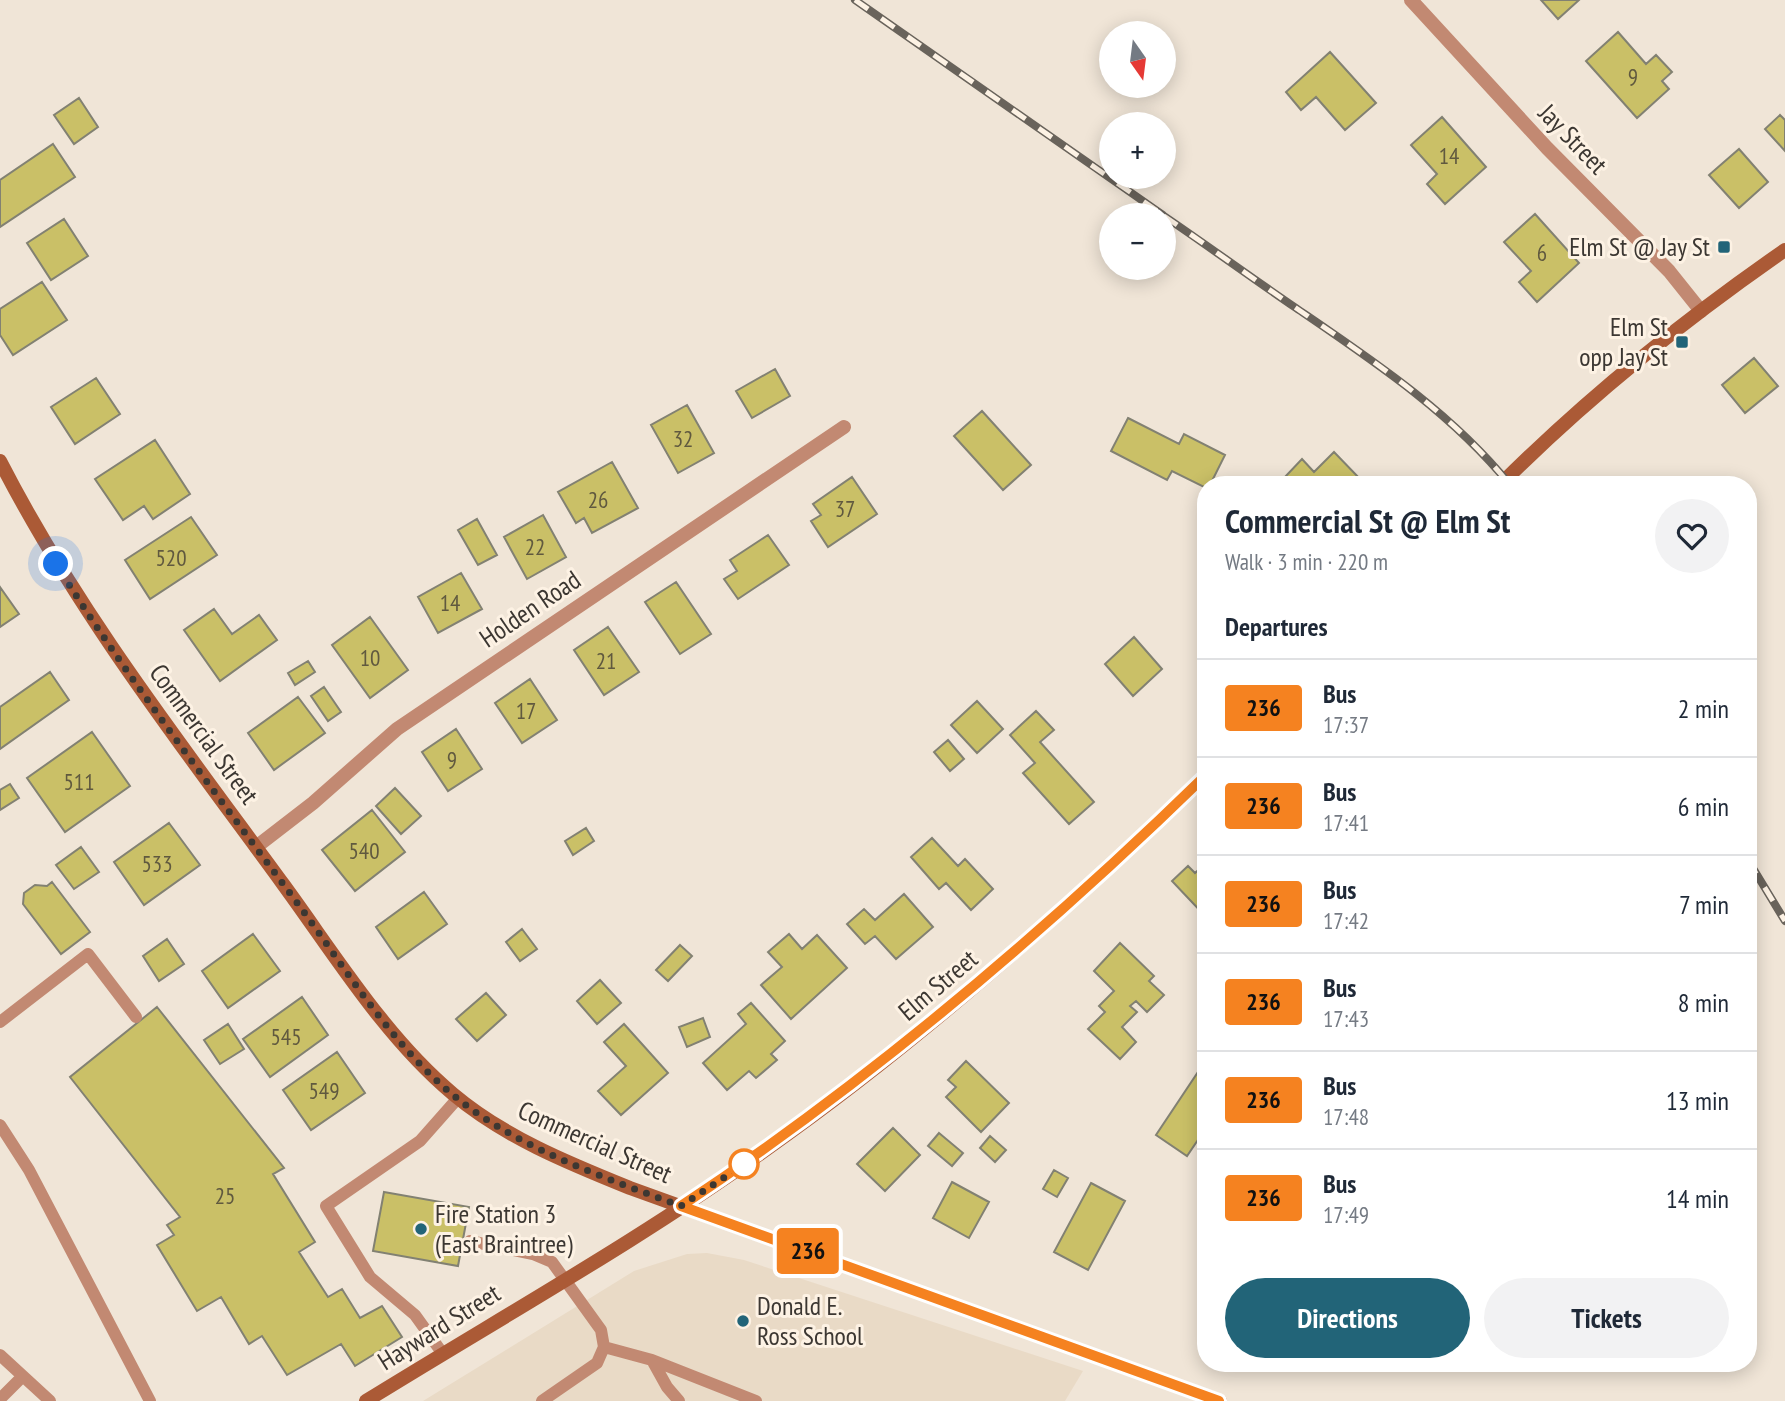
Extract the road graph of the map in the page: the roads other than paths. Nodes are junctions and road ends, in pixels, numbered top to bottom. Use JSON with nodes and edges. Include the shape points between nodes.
{"nodes":[{"id":1,"x":1411,"y":0,"type":"edge"},
{"id":2,"x":1785,"y":250,"type":"edge"},
{"id":3,"x":1701,"y":311,"type":"junction"},
{"id":4,"x":844,"y":427,"type":"dead end"},
{"id":5,"x":0,"y":461,"type":"edge"},
{"id":6,"x":1510,"y":476,"type":"edge"},
{"id":7,"x":1197,"y":783,"type":"edge"},
{"id":8,"x":256,"y":847,"type":"junction"},
{"id":9,"x":136,"y":1017,"type":"dead end"},
{"id":10,"x":0,"y":1021,"type":"edge"},
{"id":11,"x":458,"y":1098,"type":"junction"},
{"id":12,"x":0,"y":1125,"type":"edge"},
{"id":13,"x":681,"y":1206,"type":"junction"},
{"id":14,"x":470,"y":1241,"type":"dead end"},
{"id":15,"x":565,"y":1278,"type":"junction"},
{"id":16,"x":604,"y":1347,"type":"junction"},
{"id":17,"x":443,"y":1354,"type":"junction"},
{"id":18,"x":0,"y":1355,"type":"edge"},
{"id":19,"x":652,"y":1360,"type":"junction"},
{"id":20,"x":23,"y":1376,"type":"junction"},
{"id":21,"x":0,"y":1399,"type":"edge"},
{"id":22,"x":50,"y":1401,"type":"edge"},
{"id":23,"x":150,"y":1401,"type":"edge"},
{"id":24,"x":366,"y":1401,"type":"edge"},
{"id":25,"x":542,"y":1401,"type":"edge"},
{"id":26,"x":679,"y":1401,"type":"edge"},
{"id":27,"x":756,"y":1401,"type":"edge"},
{"id":28,"x":1220,"y":1401,"type":"edge"}],
"edges":[{"from":1,"to":3,"type":"street","name":"Jay Street","via":[[1547,148],[1669,271]]},
{"from":2,"to":3,"type":"main road"},
{"from":3,"to":6,"type":"main road","via":[[1605,389]]},
{"from":4,"to":8,"type":"street","name":"Holden Road","via":[[406,723]]},
{"from":5,"to":8,"type":"main road","name":"Commercial Street","via":[[38,534],[95,625]]},
{"from":7,"to":13,"type":"main road","name":"Elm Street","via":[[939,1017],[811,1117]]},
{"from":8,"to":11,"type":"main road","name":"Commercial Street","via":[[402,1041]]},
{"from":9,"to":10,"type":"lane","via":[[88,954]]},
{"from":11,"to":13,"type":"main road","name":"Commercial Street","via":[[555,1156]]},
{"from":11,"to":17,"type":"lane","via":[[420,1141],[326,1206],[370,1277],[415,1315]]},
{"from":12,"to":23,"type":"lane","via":[[29,1170]]},
{"from":13,"to":15,"type":"main road","name":"Hayward Street"},
{"from":13,"to":28,"type":"main road","name":"Commercial Street"},
{"from":14,"to":15,"type":"lane","via":[[543,1257]]},
{"from":15,"to":16,"type":"lane","via":[[601,1331]]},
{"from":15,"to":17,"type":"main road","name":"Hayward Street"},
{"from":16,"to":19,"type":"lane"},
{"from":16,"to":25,"type":"lane","via":[[590,1369]]},
{"from":17,"to":24,"type":"main road","name":"Hayward Street"},
{"from":18,"to":20,"type":"lane"},
{"from":19,"to":26,"type":"lane"},
{"from":19,"to":27,"type":"lane"},
{"from":20,"to":21,"type":"lane"},
{"from":20,"to":22,"type":"lane"}]}
